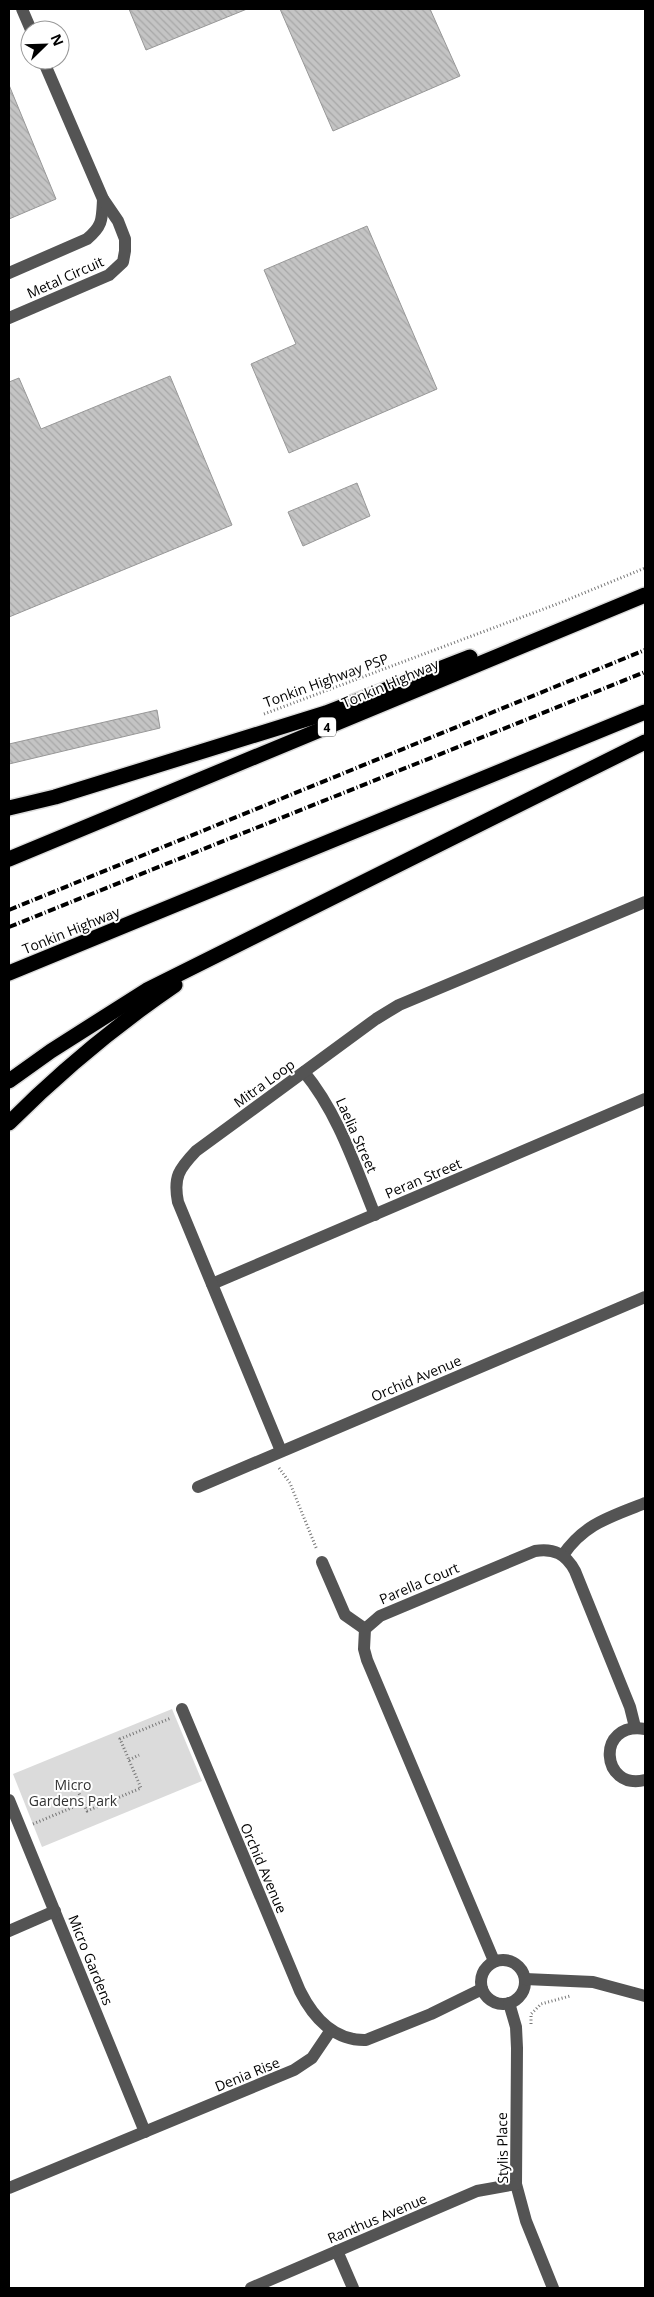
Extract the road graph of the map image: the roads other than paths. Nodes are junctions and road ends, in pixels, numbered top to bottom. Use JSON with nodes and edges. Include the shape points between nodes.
{"nodes":[{"id":1,"x":48,"y":70,"type":"edge"},
{"id":2,"x":103,"y":199,"type":"junction"},
{"id":3,"x":9,"y":272,"type":"edge"},
{"id":4,"x":9,"y":318,"type":"edge"},
{"id":5,"x":645,"y":588,"type":"edge"},
{"id":6,"x":645,"y":594,"type":"edge"},
{"id":7,"x":645,"y":712,"type":"edge"},
{"id":8,"x":645,"y":742,"type":"edge"},
{"id":9,"x":9,"y":808,"type":"edge"},
{"id":10,"x":9,"y":860,"type":"edge"},
{"id":11,"x":645,"y":902,"type":"edge"},
{"id":12,"x":249,"y":940,"type":"junction"},
{"id":13,"x":9,"y":973,"type":"edge"},
{"id":14,"x":304,"y":1072,"type":"junction"},
{"id":15,"x":9,"y":1081,"type":"edge"},
{"id":16,"x":645,"y":1100,"type":"edge"},
{"id":17,"x":9,"y":1123,"type":"edge"},
{"id":18,"x":375,"y":1214,"type":"junction"},
{"id":19,"x":212,"y":1284,"type":"junction"},
{"id":20,"x":645,"y":1297,"type":"edge"},
{"id":21,"x":276,"y":1454,"type":"junction"},
{"id":22,"x":198,"y":1487,"type":"dead end"},
{"id":23,"x":645,"y":1503,"type":"edge"},
{"id":24,"x":563,"y":1555,"type":"junction"},
{"id":25,"x":322,"y":1562,"type":"road end"},
{"id":26,"x":365,"y":1629,"type":"junction"},
{"id":27,"x":182,"y":1711,"type":"road end"},
{"id":28,"x":640,"y":1728,"type":"edge"},
{"id":29,"x":645,"y":1780,"type":"edge"},
{"id":30,"x":9,"y":1800,"type":"edge"},
{"id":31,"x":55,"y":1911,"type":"junction"},
{"id":32,"x":9,"y":1931,"type":"edge"},
{"id":33,"x":494,"y":1961,"type":"junction"},
{"id":34,"x":525,"y":1979,"type":"junction"},
{"id":35,"x":482,"y":1989,"type":"junction"},
{"id":36,"x":645,"y":1996,"type":"edge"},
{"id":37,"x":509,"y":2003,"type":"junction"},
{"id":38,"x":331,"y":2030,"type":"junction"},
{"id":39,"x":146,"y":2132,"type":"junction"},
{"id":40,"x":516,"y":2184,"type":"junction"},
{"id":41,"x":9,"y":2188,"type":"edge"},
{"id":42,"x":337,"y":2251,"type":"junction"},
{"id":43,"x":251,"y":2288,"type":"edge"},
{"id":44,"x":353,"y":2288,"type":"edge"},
{"id":45,"x":552,"y":2288,"type":"edge"}],
"edges":[{"from":1,"to":2,"type":"street","name":"Metal Circuit"},
{"from":2,"to":3,"type":"street","name":"Metal Circuit","via":[[101,222],[97,231],[87,239]]},
{"from":2,"to":4,"type":"street","name":"Metal Circuit","via":[[118,221],[125,239],[125,251],[117,269]]},
{"from":5,"to":9,"type":"highway","via":[[326,713],[55,797]]},
{"from":6,"to":10,"type":"highway","name":"Tonkin Highway","number":"4"},
{"from":7,"to":13,"type":"highway","name":"Tonkin Highway"},
{"from":8,"to":12,"type":"highway"},
{"from":11,"to":14,"type":"street","name":"Mitra Loop","via":[[399,1005]]},
{"from":12,"to":15,"type":"highway","via":[[147,990]]},
{"from":12,"to":17,"type":"highway","via":[[134,1014],[90,1048]]},
{"from":14,"to":18,"type":"street","name":"Laelia Street","via":[[320,1091],[336,1120]]},
{"from":14,"to":19,"type":"street","name":"Mitra Loop","via":[[196,1151],[177,1176],[178,1202]]},
{"from":16,"to":18,"type":"street","name":"Peran Street"},
{"from":18,"to":19,"type":"street","name":"Peran Street"},
{"from":19,"to":21,"type":"street","name":"Mitra Loop"},
{"from":20,"to":21,"type":"street","name":"Orchid Avenue"},
{"from":21,"to":22,"type":"street","name":"Orchid Avenue"},
{"from":23,"to":24,"type":"street","via":[[581,1532]]},
{"from":24,"to":26,"type":"street","name":"Parella Court","via":[[546,1549],[535,1551],[380,1616]]},
{"from":24,"to":28,"type":"street","via":[[575,1571]]},
{"from":25,"to":26,"type":"street","via":[[345,1615]]},
{"from":26,"to":33,"type":"street","via":[[367,1660]]},
{"from":27,"to":38,"type":"street","name":"Orchid Avenue","via":[[300,1991],[316,2018]]},
{"from":28,"to":29,"type":"street","via":[[624,1730],[616,1736],[610,1745],[609,1756],[618,1775],[627,1780]]},
{"from":30,"to":31,"type":"street","name":"Micro Gardens"},
{"from":31,"to":32,"type":"street"},
{"from":31,"to":39,"type":"street","name":"Micro Gardens"},
{"from":33,"to":34,"type":"street","via":[[514,1962]]},
{"from":33,"to":35,"type":"street","via":[[482,1972]]},
{"from":34,"to":36,"type":"street","via":[[593,1982]]},
{"from":34,"to":37,"type":"street","via":[[521,1994]]},
{"from":35,"to":37,"type":"street","via":[[496,2003]]},
{"from":35,"to":38,"type":"street","via":[[375,2038],[356,2040]]},
{"from":37,"to":40,"type":"street","name":"Stylis Place","via":[[516,2033]]},
{"from":38,"to":39,"type":"street","name":"Denia Rise","via":[[312,2058],[294,2070]]},
{"from":39,"to":41,"type":"street","name":"Denia Rise"},
{"from":40,"to":42,"type":"street","name":"Ranthus Avenue","via":[[477,2191]]},
{"from":40,"to":45,"type":"street","name":"Stylis Place","via":[[526,2221]]},
{"from":42,"to":43,"type":"street","name":"Ranthus Avenue"},
{"from":42,"to":44,"type":"street"}]}
